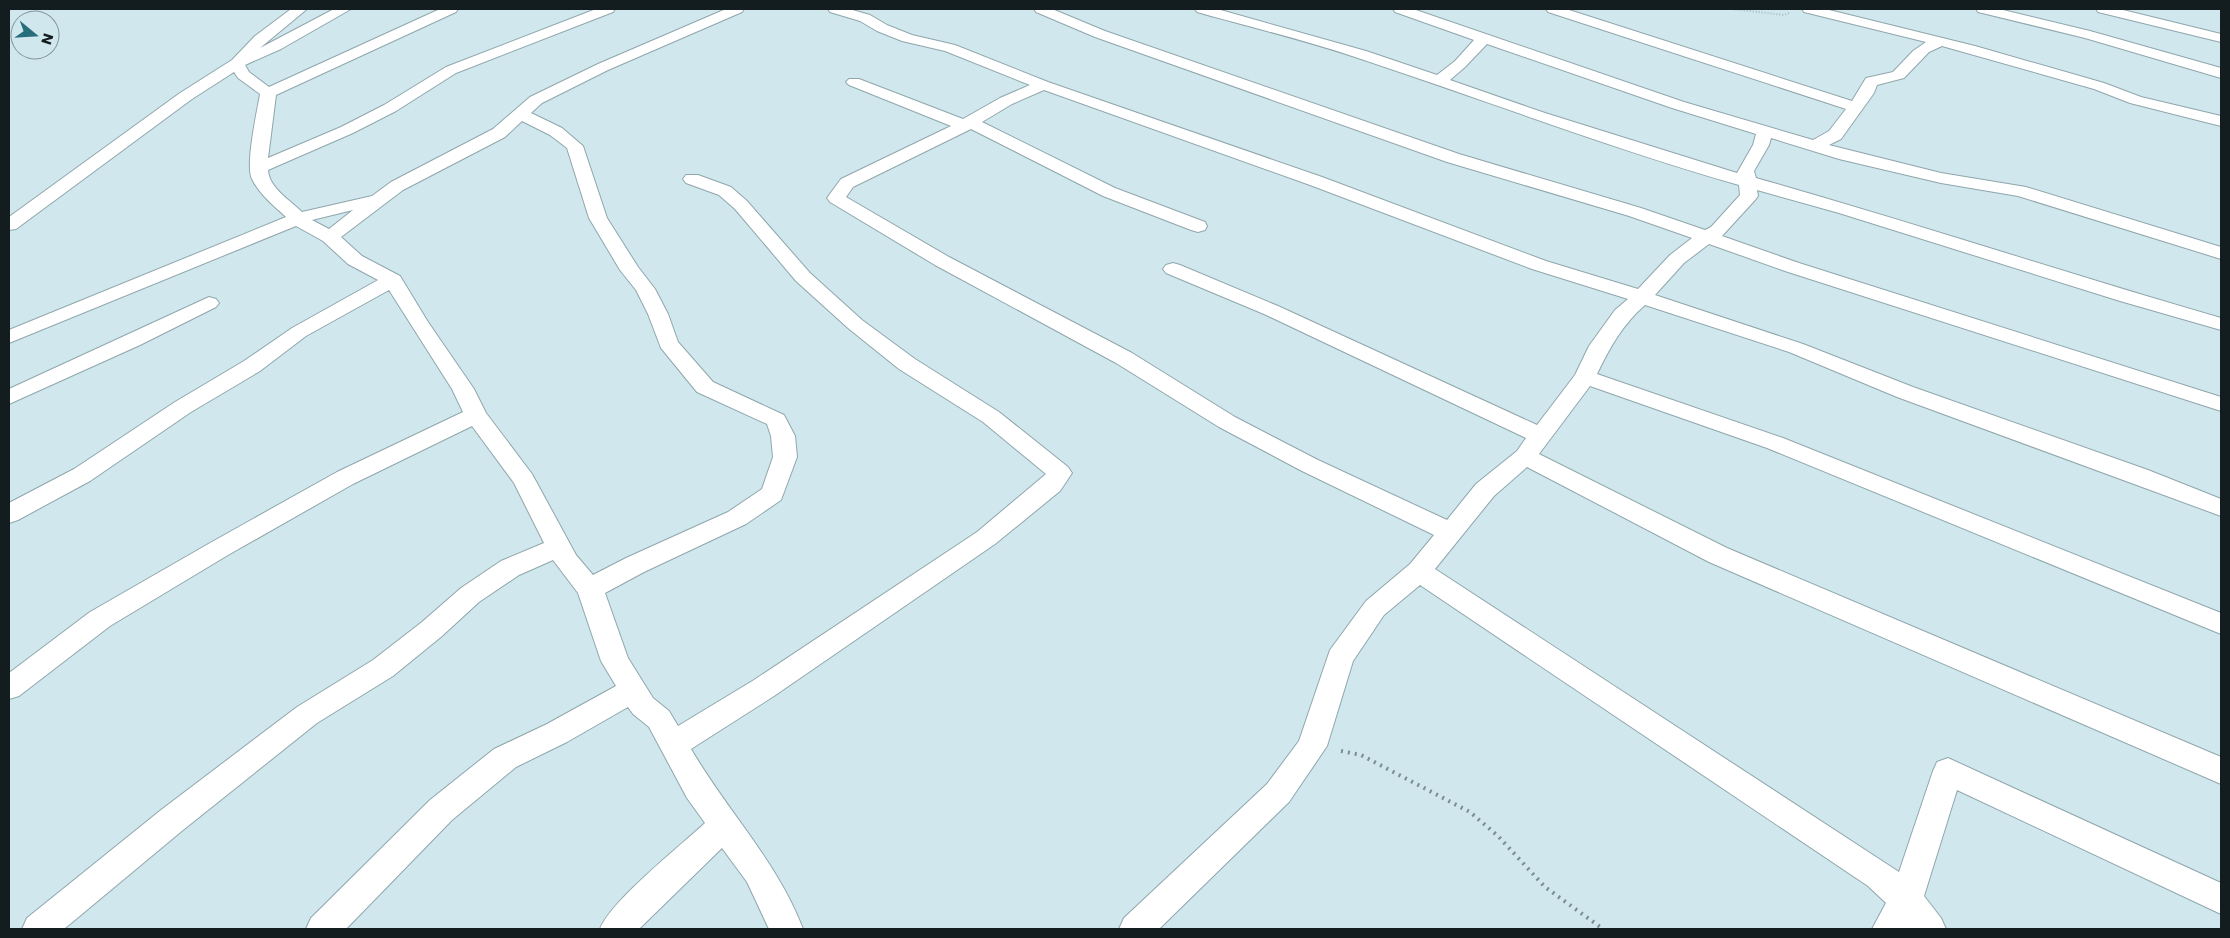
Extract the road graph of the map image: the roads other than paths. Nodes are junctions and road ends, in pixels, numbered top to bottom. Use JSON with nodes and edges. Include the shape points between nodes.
{"nodes":[{"id":1,"x":300,"y":9,"type":"edge"},
{"id":2,"x":344,"y":9,"type":"edge"},
{"id":3,"x":451,"y":9,"type":"edge"},
{"id":4,"x":608,"y":9,"type":"edge"},
{"id":5,"x":737,"y":9,"type":"edge"},
{"id":6,"x":835,"y":9,"type":"edge"},
{"id":7,"x":1041,"y":9,"type":"edge"},
{"id":8,"x":1202,"y":9,"type":"edge"},
{"id":9,"x":1400,"y":9,"type":"edge"},
{"id":10,"x":1553,"y":9,"type":"edge"},
{"id":11,"x":1809,"y":9,"type":"edge"},
{"id":12,"x":1983,"y":9,"type":"edge"},
{"id":13,"x":2103,"y":9,"type":"edge"},
{"id":14,"x":2221,"y":38,"type":"edge"},
{"id":15,"x":1483,"y":39,"type":"junction"},
{"id":16,"x":1941,"y":42,"type":"junction"},
{"id":17,"x":237,"y":63,"type":"junction"},
{"id":18,"x":2221,"y":73,"type":"edge"},
{"id":19,"x":1440,"y":80,"type":"junction"},
{"id":20,"x":854,"y":82,"type":"dead end"},
{"id":21,"x":1043,"y":85,"type":"junction"},
{"id":22,"x":268,"y":93,"type":"junction"},
{"id":23,"x":1854,"y":107,"type":"junction"},
{"id":24,"x":521,"y":114,"type":"junction"},
{"id":25,"x":2221,"y":121,"type":"edge"},
{"id":26,"x":967,"y":124,"type":"junction"},
{"id":27,"x":1765,"y":130,"type":"junction"},
{"id":28,"x":1815,"y":146,"type":"junction"},
{"id":29,"x":260,"y":166,"type":"junction"},
{"id":30,"x":692,"y":178,"type":"dead end"},
{"id":31,"x":1748,"y":182,"type":"junction"},
{"id":32,"x":381,"y":198,"type":"junction"},
{"id":33,"x":299,"y":218,"type":"junction"},
{"id":34,"x":9,"y":225,"type":"edge"},
{"id":35,"x":1198,"y":226,"type":"dead end"},
{"id":36,"x":330,"y":237,"type":"junction"},
{"id":37,"x":1705,"y":238,"type":"junction"},
{"id":38,"x":2221,"y":253,"type":"edge"},
{"id":39,"x":1173,"y":269,"type":"dead end"},
{"id":40,"x":394,"y":280,"type":"junction"},
{"id":41,"x":1642,"y":298,"type":"junction"},
{"id":42,"x":209,"y":303,"type":"dead end"},
{"id":43,"x":2221,"y":324,"type":"edge"},
{"id":44,"x":9,"y":337,"type":"edge"},
{"id":45,"x":1585,"y":377,"type":"junction"},
{"id":46,"x":9,"y":397,"type":"edge"},
{"id":47,"x":2221,"y":404,"type":"edge"},
{"id":48,"x":476,"y":415,"type":"junction"},
{"id":49,"x":1533,"y":446,"type":"junction"},
{"id":50,"x":2221,"y":508,"type":"edge"},
{"id":51,"x":9,"y":514,"type":"edge"},
{"id":52,"x":1451,"y":532,"type":"junction"},
{"id":53,"x":559,"y":547,"type":"junction"},
{"id":54,"x":1419,"y":571,"type":"junction"},
{"id":55,"x":590,"y":589,"type":"junction"},
{"id":56,"x":2221,"y":624,"type":"edge"},
{"id":57,"x":9,"y":688,"type":"edge"},
{"id":58,"x":634,"y":690,"type":"junction"},
{"id":59,"x":673,"y":745,"type":"junction"},
{"id":60,"x":2221,"y":771,"type":"edge"},
{"id":61,"x":724,"y":826,"type":"junction"},
{"id":62,"x":1906,"y":899,"type":"junction"},
{"id":63,"x":2221,"y":899,"type":"edge"},
{"id":64,"x":39,"y":929,"type":"edge"},
{"id":65,"x":324,"y":929,"type":"edge"},
{"id":66,"x":617,"y":929,"type":"edge"},
{"id":67,"x":786,"y":929,"type":"edge"},
{"id":68,"x":1136,"y":929,"type":"edge"},
{"id":69,"x":1889,"y":929,"type":"edge"},
{"id":70,"x":1929,"y":929,"type":"edge"}],
"edges":[{"from":1,"to":17,"type":"street"},
{"from":2,"to":17,"type":"street"},
{"from":3,"to":22,"type":"street"},
{"from":4,"to":29,"type":"street","via":[[451,70],[382,113]]},
{"from":5,"to":24,"type":"street","via":[[603,67],[536,100]]},
{"from":6,"to":21,"type":"street","via":[[865,18],[907,38],[950,48]]},
{"from":7,"to":37,"type":"street","via":[[1100,34],[1380,133],[1526,181],[1635,212]]},
{"from":8,"to":19,"type":"street"},
{"from":9,"to":15,"type":"street"},
{"from":10,"to":23,"type":"street"},
{"from":11,"to":16,"type":"street"},
{"from":12,"to":18,"type":"street"},
{"from":13,"to":14,"type":"street"},
{"from":15,"to":19,"type":"street"},
{"from":15,"to":27,"type":"street","via":[[1678,105]]},
{"from":16,"to":23,"type":"street","via":[[1928,44],[1892,78],[1871,81]]},
{"from":16,"to":25,"type":"street","via":[[2099,86],[2136,100]]},
{"from":17,"to":22,"type":"street","via":[[243,75]]},
{"from":17,"to":34,"type":"street","via":[[186,96]]},
{"from":19,"to":31,"type":"street","via":[[1539,116]]},
{"from":20,"to":26,"type":"street"},
{"from":21,"to":26,"type":"street","via":[[1006,101]]},
{"from":21,"to":41,"type":"street","via":[[1316,181],[1547,268]]},
{"from":22,"to":29,"type":"street"},
{"from":23,"to":28,"type":"street","via":[[1835,135]]},
{"from":24,"to":32,"type":"street","via":[[499,133],[397,186]]},
{"from":24,"to":55,"type":"street","via":[[546,125],[575,146],[598,218],[645,290],[673,351],[705,387],[776,420],[783,436],[785,457],[772,494],[737,518]]},
{"from":26,"to":35,"type":"street","via":[[1109,192]]},
{"from":26,"to":52,"type":"street","via":[[847,183],[836,198],[948,265],[1124,358],[1226,421],[1335,479]]},
{"from":27,"to":28,"type":"street"},
{"from":27,"to":31,"type":"street","via":[[1761,145],[1745,171]]},
{"from":28,"to":38,"type":"street","via":[[1941,178],[2020,191]]},
{"from":29,"to":33,"type":"street","via":[[260,178],[268,190]]},
{"from":30,"to":59,"type":"street","via":[[725,191],[741,205],[803,277],[855,324],[907,364],[991,417],[1060,473],[1051,485],[986,538],[764,688]]},
{"from":31,"to":37,"type":"street","via":[[1749,196],[1718,231]]},
{"from":31,"to":43,"type":"street"},
{"from":32,"to":33,"type":"street"},
{"from":32,"to":36,"type":"street"},
{"from":33,"to":36,"type":"street"},
{"from":33,"to":44,"type":"street"},
{"from":36,"to":40,"type":"street","via":[[355,260]]},
{"from":37,"to":41,"type":"street","via":[[1677,259]]},
{"from":37,"to":47,"type":"street"},
{"from":39,"to":49,"type":"street","via":[[1271,310]]},
{"from":40,"to":48,"type":"street"},
{"from":40,"to":51,"type":"street","via":[[299,332],[252,366],[183,407],[82,475]]},
{"from":41,"to":45,"type":"street","via":[[1622,314],[1600,346]]},
{"from":41,"to":50,"type":"street","via":[[1796,348],[1905,392]]},
{"from":42,"to":46,"type":"street"},
{"from":45,"to":49,"type":"street"},
{"from":45,"to":56,"type":"street","via":[[1775,443]]},
{"from":48,"to":53,"type":"street","via":[[524,480]]},
{"from":48,"to":57,"type":"street","via":[[345,478],[219,549],[100,619]]},
{"from":49,"to":52,"type":"street","via":[[1485,490]]},
{"from":49,"to":60,"type":"street","via":[[1718,555]]},
{"from":52,"to":54,"type":"street"},
{"from":53,"to":55,"type":"street","via":[[566,561]]},
{"from":53,"to":64,"type":"street","via":[[510,568],[470,595],[383,668],[300,721],[172,820]]},
{"from":54,"to":62,"type":"street","via":[[1879,876]]},
{"from":54,"to":68,"type":"street","via":[[1375,608],[1340,658],[1312,746],[1278,793]]},
{"from":55,"to":58,"type":"street","via":[[615,661]]},
{"from":58,"to":59,"type":"street","via":[[643,706],[659,720]]},
{"from":58,"to":65,"type":"street","via":[[505,758],[441,810]]},
{"from":59,"to":61,"type":"street"},
{"from":61,"to":66,"type":"street"},
{"from":61,"to":67,"type":"street","via":[[758,872]]},
{"from":62,"to":63,"type":"street","via":[[1948,771]]},
{"from":62,"to":69,"type":"street"},
{"from":62,"to":70,"type":"street"}]}
